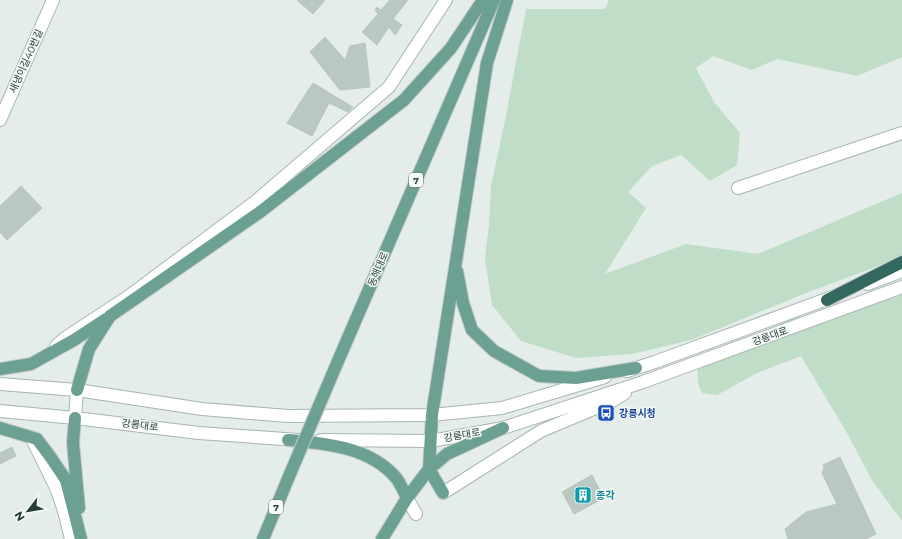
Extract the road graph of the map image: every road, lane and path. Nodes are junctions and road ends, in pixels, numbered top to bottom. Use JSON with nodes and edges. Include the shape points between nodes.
{"nodes":[{"id":1,"x":54,"y":0,"type":"edge"},
{"id":2,"x":446,"y":0,"type":"edge"},
{"id":3,"x":483,"y":0,"type":"edge"},
{"id":4,"x":494,"y":0,"type":"edge"},
{"id":5,"x":507,"y":0,"type":"edge"},
{"id":6,"x":0,"y":120,"type":"edge"},
{"id":7,"x":902,"y":133,"type":"edge"},
{"id":8,"x":738,"y":188,"type":"dead end"},
{"id":9,"x":455,"y":261,"type":"junction"},
{"id":10,"x":902,"y":262,"type":"edge"},
{"id":11,"x":902,"y":271,"type":"edge"},
{"id":12,"x":902,"y":287,"type":"edge"},
{"id":13,"x":827,"y":300,"type":"junction"},
{"id":14,"x":110,"y":316,"type":"junction"},
{"id":15,"x":43,"y":358,"type":"junction"},
{"id":16,"x":636,"y":368,"type":"junction"},
{"id":17,"x":0,"y":369,"type":"edge"},
{"id":18,"x":643,"y":382,"type":"junction"},
{"id":19,"x":0,"y":384,"type":"edge"},
{"id":20,"x":77,"y":390,"type":"junction"},
{"id":21,"x":0,"y":411,"type":"edge"},
{"id":22,"x":432,"y":416,"type":"junction"},
{"id":23,"x":75,"y":418,"type":"junction"},
{"id":24,"x":0,"y":428,"type":"edge"},
{"id":25,"x":503,"y":428,"type":"junction"},
{"id":26,"x":31,"y":437,"type":"junction"},
{"id":27,"x":288,"y":440,"type":"junction"},
{"id":28,"x":430,"y":441,"type":"junction"},
{"id":29,"x":429,"y":469,"type":"junction"},
{"id":30,"x":443,"y":493,"type":"joint"},
{"id":31,"x":407,"y":498,"type":"junction"},
{"id":32,"x":416,"y":514,"type":"dead end"},
{"id":33,"x":71,"y":539,"type":"edge"},
{"id":34,"x":82,"y":539,"type":"edge"},
{"id":35,"x":263,"y":539,"type":"edge"},
{"id":36,"x":382,"y":539,"type":"edge"}],
"edges":[{"from":1,"to":6,"type":"street","name":"새냉이길40번길"},
{"from":2,"to":15,"type":"street","via":[[389,87],[256,201],[129,296],[65,338]]},
{"from":3,"to":14,"type":"main road","via":[[451,48],[404,100],[260,212]]},
{"from":4,"to":35,"type":"main road","name":"동해대로","number":"7","bridge":true},
{"from":5,"to":9,"type":"main road","via":[[487,63]]},
{"from":7,"to":8,"type":"street"},
{"from":9,"to":16,"type":"main road","via":[[463,303],[472,330],[494,351],[539,376],[576,378]]},
{"from":9,"to":22,"type":"main road"},
{"from":10,"to":13,"type":"highway"},
{"from":11,"to":13,"type":"street","name":"강릉대로"},
{"from":12,"to":18,"type":"street","name":"강릉대로"},
{"from":13,"to":16,"type":"street","name":"강릉대로"},
{"from":14,"to":15,"type":"main road"},
{"from":14,"to":20,"type":"main road","via":[[88,349]]},
{"from":15,"to":17,"type":"main road","via":[[31,364]]},
{"from":16,"to":22,"type":"street","name":"강릉대로","via":[[502,408]]},
{"from":18,"to":25,"type":"street","name":"강릉대로"},
{"from":18,"to":30,"type":"street","via":[[610,402],[541,431]]},
{"from":19,"to":20,"type":"street","name":"강릉대로"},
{"from":20,"to":22,"type":"street","name":"강릉대로","via":[[202,409],[288,416]]},
{"from":20,"to":23,"type":"street"},
{"from":21,"to":23,"type":"street","name":"강릉대로"},
{"from":22,"to":28,"type":"main road"},
{"from":23,"to":27,"type":"street","name":"강릉대로","via":[[199,433]]},
{"from":23,"to":34,"type":"main road","via":[[73,443]]},
{"from":24,"to":26,"type":"main road"},
{"from":25,"to":28,"type":"street","name":"강릉대로"},
{"from":25,"to":29,"type":"main road","via":[[447,454]]},
{"from":26,"to":33,"type":"street","via":[[57,490]]},
{"from":26,"to":34,"type":"main road","via":[[37,439],[66,480]]},
{"from":27,"to":28,"type":"street","name":"강릉대로"},
{"from":27,"to":31,"type":"main road","via":[[333,444],[365,456],[382,466],[396,479]]},
{"from":28,"to":29,"type":"main road"},
{"from":29,"to":30,"type":"main road"},
{"from":29,"to":31,"type":"main road"},
{"from":31,"to":32,"type":"street"},
{"from":31,"to":36,"type":"main road"}]}
